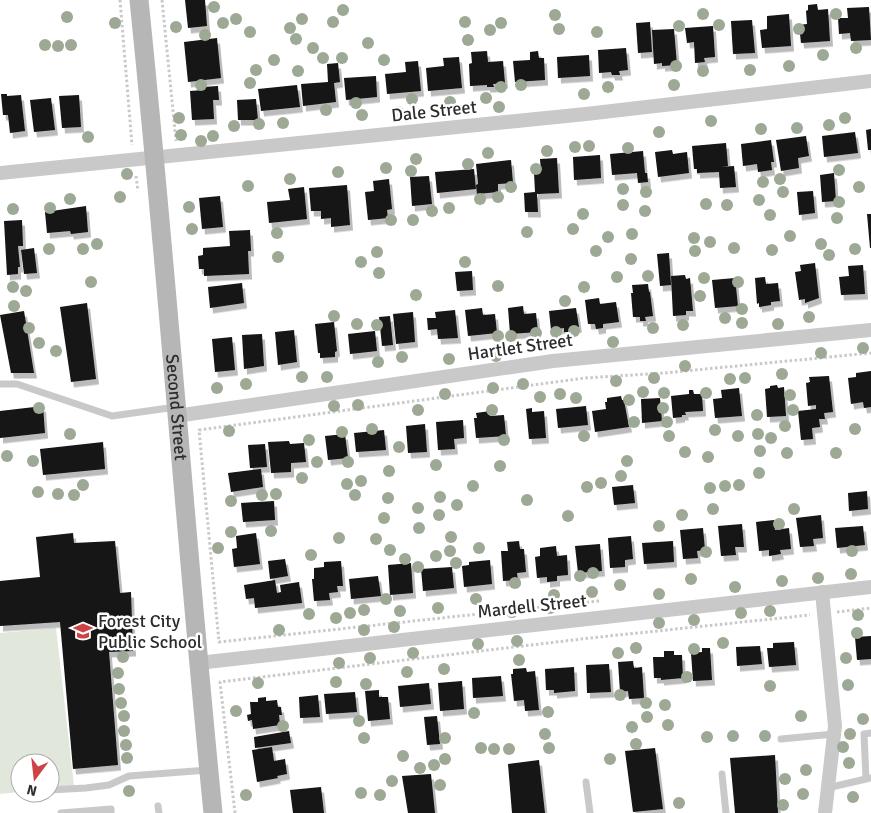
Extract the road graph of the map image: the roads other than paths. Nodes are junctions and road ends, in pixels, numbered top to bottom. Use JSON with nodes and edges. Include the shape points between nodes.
{"nodes":[{"id":1,"x":139,"y":0,"type":"edge"},
{"id":2,"x":871,"y":81,"type":"edge"},
{"id":3,"x":155,"y":158,"type":"junction"},
{"id":4,"x":0,"y":173,"type":"edge"},
{"id":5,"x":871,"y":330,"type":"edge"},
{"id":6,"x":0,"y":384,"type":"edge"},
{"id":7,"x":176,"y":411,"type":"junction"},
{"id":8,"x":871,"y":587,"type":"edge"},
{"id":9,"x":822,"y":592,"type":"junction"},
{"id":10,"x":198,"y":663,"type":"junction"},
{"id":11,"x":871,"y":733,"type":"edge"},
{"id":12,"x":834,"y":734,"type":"junction"},
{"id":13,"x":781,"y":739,"type":"dead end"},
{"id":14,"x":209,"y":770,"type":"junction"},
{"id":15,"x":722,"y":774,"type":"dead end"},
{"id":16,"x":868,"y":779,"type":"edge"},
{"id":17,"x":586,"y":782,"type":"dead end"},
{"id":18,"x":828,"y":788,"type":"junction"},
{"id":19,"x":60,"y":789,"type":"edge"},
{"id":20,"x":61,"y":813,"type":"edge"},
{"id":21,"x":111,"y":813,"type":"edge"},
{"id":22,"x":213,"y":813,"type":"edge"},
{"id":23,"x":590,"y":813,"type":"edge"},
{"id":24,"x":726,"y":813,"type":"edge"},
{"id":25,"x":825,"y":813,"type":"edge"}],
"edges":[{"from":1,"to":3,"type":"street","name":"Second Street"},
{"from":2,"to":3,"type":"street","name":"Dale Street"},
{"from":3,"to":4,"type":"street","name":"Dale Street"},
{"from":3,"to":7,"type":"street","name":"Second Street"},
{"from":5,"to":7,"type":"street","name":"Hartlet Street","via":[[552,361]]},
{"from":6,"to":7,"type":"lane","via":[[17,384],[112,416]]},
{"from":7,"to":10,"type":"street","name":"Second Street"},
{"from":8,"to":9,"type":"street","name":"Mardell Street"},
{"from":9,"to":10,"type":"street","name":"Mardell Street"},
{"from":9,"to":12,"type":"street"},
{"from":10,"to":14,"type":"street","name":"Second Street"},
{"from":11,"to":16,"type":"lane","via":[[864,734]]},
{"from":12,"to":13,"type":"lane"},
{"from":12,"to":18,"type":"street"},
{"from":14,"to":19,"type":"lane","via":[[129,776],[109,784]]},
{"from":14,"to":22,"type":"street","name":"Second Street"},
{"from":15,"to":24,"type":"lane"},
{"from":16,"to":18,"type":"lane"},
{"from":17,"to":23,"type":"lane"},
{"from":18,"to":25,"type":"street"},
{"from":20,"to":21,"type":"lane","via":[[111,809]]}]}
